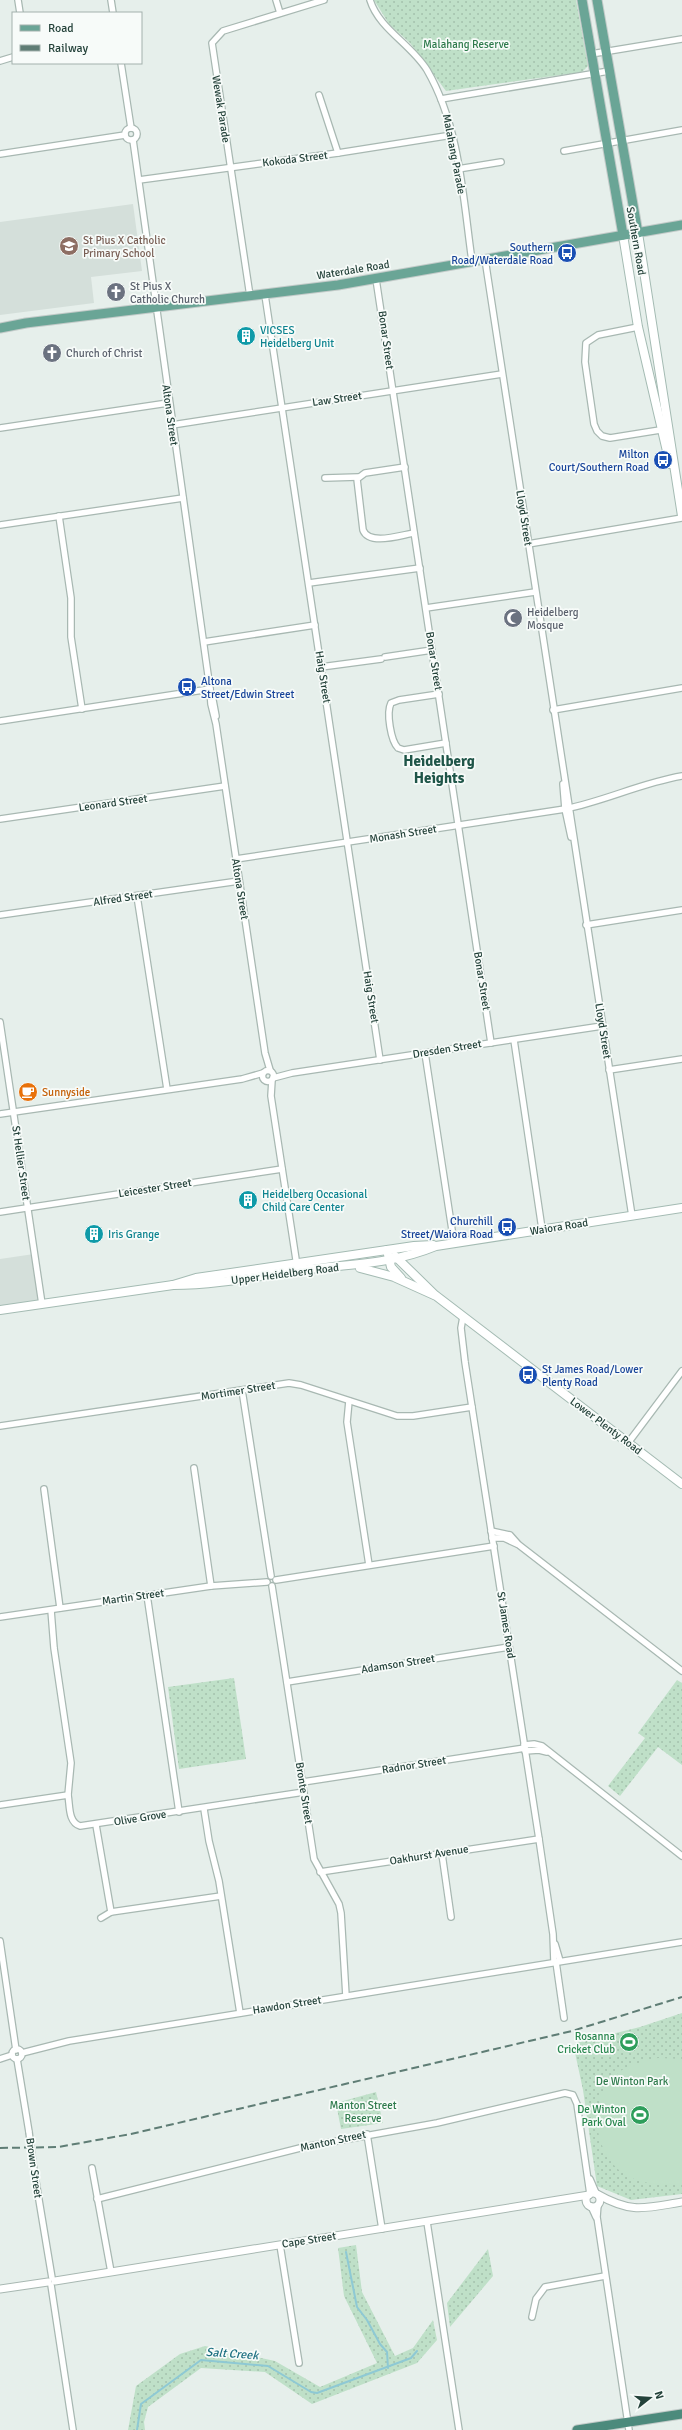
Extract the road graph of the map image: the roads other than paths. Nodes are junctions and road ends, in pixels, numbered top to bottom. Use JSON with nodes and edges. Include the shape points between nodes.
{"nodes":[{"id":1,"x":18,"y":0,"type":"edge"},
{"id":2,"x":111,"y":0,"type":"edge"},
{"id":3,"x":276,"y":0,"type":"edge"},
{"id":4,"x":324,"y":0,"type":"edge"},
{"id":5,"x":370,"y":0,"type":"edge"},
{"id":6,"x":582,"y":0,"type":"edge"},
{"id":7,"x":597,"y":0,"type":"edge"},
{"id":8,"x":20,"y":12,"type":"edge"},
{"id":9,"x":113,"y":12,"type":"edge"},
{"id":10,"x":280,"y":12,"type":"junction"},
{"id":11,"x":682,"y":39,"type":"edge"},
{"id":12,"x":606,"y":52,"type":"junction"},
{"id":13,"x":591,"y":54,"type":"junction"},
{"id":14,"x":12,"y":57,"type":"edge"},
{"id":15,"x":0,"y":61,"type":"edge"},
{"id":16,"x":121,"y":64,"type":"edge"},
{"id":17,"x":609,"y":71,"type":"junction"},
{"id":18,"x":594,"y":73,"type":"junction"},
{"id":19,"x":319,"y":95,"type":"dead end"},
{"id":20,"x":441,"y":99,"type":"junction"},
{"id":21,"x":130,"y":128,"type":"junction"},
{"id":22,"x":682,"y":130,"type":"edge"},
{"id":23,"x":125,"y":135,"type":"junction"},
{"id":24,"x":452,"y":135,"type":"junction"},
{"id":25,"x":133,"y":140,"type":"junction"},
{"id":26,"x":621,"y":140,"type":"junction"},
{"id":27,"x":607,"y":144,"type":"junction"},
{"id":28,"x":564,"y":151,"type":"dead end"},
{"id":29,"x":338,"y":153,"type":"junction"},
{"id":30,"x":0,"y":154,"type":"edge"},
{"id":31,"x":501,"y":162,"type":"dead end"},
{"id":32,"x":230,"y":167,"type":"junction"},
{"id":33,"x":458,"y":169,"type":"junction"},
{"id":34,"x":139,"y":180,"type":"junction"},
{"id":35,"x":682,"y":225,"type":"edge"},
{"id":36,"x":638,"y":232,"type":"junction"},
{"id":37,"x":622,"y":235,"type":"junction"},
{"id":38,"x":485,"y":259,"type":"junction"},
{"id":39,"x":472,"y":261,"type":"junction"},
{"id":40,"x":376,"y":279,"type":"junction"},
{"id":41,"x":265,"y":294,"type":"junction"},
{"id":42,"x":250,"y":296,"type":"junction"},
{"id":43,"x":155,"y":307,"type":"junction"},
{"id":44,"x":0,"y":323,"type":"edge"},
{"id":45,"x":26,"y":323,"type":"junction"},
{"id":46,"x":0,"y":328,"type":"edge"},
{"id":47,"x":638,"y":328,"type":"junction"},
{"id":48,"x":502,"y":374,"type":"junction"},
{"id":49,"x":393,"y":391,"type":"junction"},
{"id":50,"x":168,"y":403,"type":"junction"},
{"id":51,"x":282,"y":407,"type":"junction"},
{"id":52,"x":172,"y":425,"type":"junction"},
{"id":53,"x":0,"y":428,"type":"edge"},
{"id":54,"x":660,"y":430,"type":"junction"},
{"id":55,"x":404,"y":467,"type":"junction"},
{"id":56,"x":358,"y":477,"type":"junction"},
{"id":57,"x":325,"y":478,"type":"dead end"},
{"id":58,"x":676,"y":484,"type":"junction"},
{"id":59,"x":182,"y":498,"type":"junction"},
{"id":60,"x":59,"y":516,"type":"junction"},
{"id":61,"x":682,"y":517,"type":"edge"},
{"id":62,"x":0,"y":525,"type":"edge"},
{"id":63,"x":414,"y":533,"type":"junction"},
{"id":64,"x":528,"y":544,"type":"junction"},
{"id":65,"x":420,"y":568,"type":"junction"},
{"id":66,"x":309,"y":585,"type":"junction"},
{"id":67,"x":535,"y":592,"type":"junction"},
{"id":68,"x":426,"y":608,"type":"junction"},
{"id":69,"x":315,"y":625,"type":"junction"},
{"id":70,"x":204,"y":642,"type":"junction"},
{"id":71,"x":432,"y":650,"type":"junction"},
{"id":72,"x":321,"y":667,"type":"junction"},
{"id":73,"x":682,"y":688,"type":"edge"},
{"id":74,"x":210,"y":689,"type":"junction"},
{"id":75,"x":439,"y":694,"type":"junction"},
{"id":76,"x":82,"y":709,"type":"junction"},
{"id":77,"x":553,"y":710,"type":"junction"},
{"id":78,"x":0,"y":721,"type":"edge"},
{"id":79,"x":446,"y":743,"type":"junction"},
{"id":80,"x":682,"y":776,"type":"edge"},
{"id":81,"x":563,"y":778,"type":"junction"},
{"id":82,"x":225,"y":786,"type":"junction"},
{"id":83,"x":571,"y":808,"type":"junction"},
{"id":84,"x":564,"y":809,"type":"junction"},
{"id":85,"x":0,"y":819,"type":"edge"},
{"id":86,"x":458,"y":825,"type":"junction"},
{"id":87,"x":347,"y":842,"type":"junction"},
{"id":88,"x":574,"y":846,"type":"junction"},
{"id":89,"x":236,"y":859,"type":"junction"},
{"id":90,"x":239,"y":880,"type":"junction"},
{"id":91,"x":137,"y":896,"type":"junction"},
{"id":92,"x":682,"y":910,"type":"edge"},
{"id":93,"x":0,"y":917,"type":"edge"},
{"id":94,"x":586,"y":925,"type":"junction"},
{"id":95,"x":0,"y":1022,"type":"edge"},
{"id":96,"x":602,"y":1026,"type":"junction"},
{"id":97,"x":514,"y":1040,"type":"junction"},
{"id":98,"x":491,"y":1043,"type":"junction"},
{"id":99,"x":425,"y":1053,"type":"junction"},
{"id":100,"x":682,"y":1059,"type":"edge"},
{"id":101,"x":380,"y":1060,"type":"junction"},
{"id":102,"x":609,"y":1070,"type":"junction"},
{"id":103,"x":268,"y":1076,"type":"junction"},
{"id":104,"x":167,"y":1089,"type":"junction"},
{"id":105,"x":13,"y":1112,"type":"junction"},
{"id":106,"x":0,"y":1114,"type":"edge"},
{"id":107,"x":282,"y":1169,"type":"junction"},
{"id":108,"x":27,"y":1208,"type":"junction"},
{"id":109,"x":682,"y":1208,"type":"edge"},
{"id":110,"x":0,"y":1212,"type":"edge"},
{"id":111,"x":632,"y":1216,"type":"junction"},
{"id":112,"x":542,"y":1229,"type":"junction"},
{"id":113,"x":454,"y":1243,"type":"junction"},
{"id":114,"x":436,"y":1246,"type":"junction"},
{"id":115,"x":388,"y":1249,"type":"junction"},
{"id":116,"x":420,"y":1252,"type":"junction"},
{"id":117,"x":393,"y":1260,"type":"junction"},
{"id":118,"x":297,"y":1266,"type":"junction"},
{"id":119,"x":354,"y":1266,"type":"junction"},
{"id":120,"x":411,"y":1272,"type":"junction"},
{"id":121,"x":405,"y":1282,"type":"junction"},
{"id":122,"x":434,"y":1295,"type":"junction"},
{"id":123,"x":42,"y":1304,"type":"junction"},
{"id":124,"x":0,"y":1310,"type":"edge"},
{"id":125,"x":463,"y":1317,"type":"junction"},
{"id":126,"x":682,"y":1371,"type":"edge"},
{"id":127,"x":242,"y":1390,"type":"junction"},
{"id":128,"x":349,"y":1401,"type":"junction"},
{"id":129,"x":472,"y":1407,"type":"junction"},
{"id":130,"x":0,"y":1426,"type":"edge"},
{"id":131,"x":628,"y":1443,"type":"junction"},
{"id":132,"x":194,"y":1468,"type":"dead end"},
{"id":133,"x":682,"y":1484,"type":"edge"},
{"id":134,"x":44,"y":1489,"type":"dead end"},
{"id":135,"x":491,"y":1531,"type":"junction"},
{"id":136,"x":492,"y":1538,"type":"junction"},
{"id":137,"x":494,"y":1546,"type":"junction"},
{"id":138,"x":519,"y":1546,"type":"junction"},
{"id":139,"x":369,"y":1565,"type":"junction"},
{"id":140,"x":273,"y":1578,"type":"junction"},
{"id":141,"x":269,"y":1584,"type":"junction"},
{"id":142,"x":211,"y":1586,"type":"junction"},
{"id":143,"x":147,"y":1596,"type":"junction"},
{"id":144,"x":60,"y":1608,"type":"junction"},
{"id":145,"x":51,"y":1610,"type":"junction"},
{"id":146,"x":0,"y":1617,"type":"edge"},
{"id":147,"x":509,"y":1647,"type":"junction"},
{"id":148,"x":682,"y":1671,"type":"edge"},
{"id":149,"x":287,"y":1682,"type":"junction"},
{"id":150,"x":525,"y":1748,"type":"junction"},
{"id":151,"x":303,"y":1782,"type":"junction"},
{"id":152,"x":304,"y":1792,"type":"junction"},
{"id":153,"x":68,"y":1795,"type":"junction"},
{"id":154,"x":0,"y":1805,"type":"edge"},
{"id":155,"x":204,"y":1809,"type":"junction"},
{"id":156,"x":179,"y":1812,"type":"junction"},
{"id":157,"x":96,"y":1825,"type":"junction"},
{"id":158,"x":539,"y":1839,"type":"junction"},
{"id":159,"x":442,"y":1854,"type":"junction"},
{"id":160,"x":682,"y":1856,"type":"edge"},
{"id":161,"x":320,"y":1872,"type":"junction"},
{"id":162,"x":221,"y":1896,"type":"junction"},
{"id":163,"x":111,"y":1912,"type":"junction"},
{"id":164,"x":451,"y":1917,"type":"dead end"},
{"id":165,"x":101,"y":1918,"type":"dead end"},
{"id":166,"x":0,"y":1941,"type":"edge"},
{"id":167,"x":682,"y":1942,"type":"edge"},
{"id":168,"x":557,"y":1962,"type":"junction"},
{"id":169,"x":346,"y":1996,"type":"junction"},
{"id":170,"x":240,"y":2013,"type":"junction"},
{"id":171,"x":564,"y":2018,"type":"dead end"},
{"id":172,"x":16,"y":2050,"type":"junction"},
{"id":173,"x":22,"y":2053,"type":"junction"},
{"id":174,"x":15,"y":2057,"type":"junction"},
{"id":175,"x":0,"y":2059,"type":"edge"},
{"id":176,"x":367,"y":2134,"type":"junction"},
{"id":177,"x":92,"y":2168,"type":"dead end"},
{"id":178,"x":97,"y":2199,"type":"junction"},
{"id":179,"x":593,"y":2199,"type":"junction"},
{"id":180,"x":682,"y":2202,"type":"edge"},
{"id":181,"x":426,"y":2222,"type":"junction"},
{"id":182,"x":382,"y":2229,"type":"junction"},
{"id":183,"x":280,"y":2245,"type":"junction"},
{"id":184,"x":111,"y":2272,"type":"junction"},
{"id":185,"x":605,"y":2276,"type":"junction"},
{"id":186,"x":51,"y":2281,"type":"junction"},
{"id":187,"x":0,"y":2289,"type":"edge"},
{"id":188,"x":532,"y":2317,"type":"dead end"},
{"id":189,"x":299,"y":2363,"type":"dead end"},
{"id":190,"x":682,"y":2414,"type":"edge"},
{"id":191,"x":629,"y":2426,"type":"edge"},
{"id":192,"x":73,"y":2430,"type":"edge"},
{"id":193,"x":459,"y":2430,"type":"edge"},
{"id":194,"x":577,"y":2430,"type":"edge"}],
"edges":[{"from":1,"to":8,"type":"street"},
{"from":2,"to":9,"type":"street"},
{"from":3,"to":10,"type":"street"},
{"from":4,"to":10,"type":"street","name":"Wewak Parade"},
{"from":5,"to":20,"type":"street","name":"Malahang Parade","via":[[372,9],[426,69]]},
{"from":6,"to":13,"type":"main road","name":"Southern Road"},
{"from":7,"to":12,"type":"main road","name":"Southern Road"},
{"from":10,"to":32,"type":"street","name":"Wewak Parade","via":[[223,31],[212,43]]},
{"from":11,"to":12,"type":"street"},
{"from":12,"to":13,"type":"street"},
{"from":12,"to":17,"type":"main road","name":"Southern Road"},
{"from":13,"to":18,"type":"main road","name":"Southern Road"},
{"from":14,"to":15,"type":"street"},
{"from":16,"to":21,"type":"street"},
{"from":17,"to":18,"type":"street"},
{"from":17,"to":26,"type":"main road","name":"Southern Road"},
{"from":18,"to":20,"type":"street"},
{"from":18,"to":27,"type":"main road","name":"Southern Road"},
{"from":19,"to":29,"type":"street"},
{"from":20,"to":24,"type":"street","name":"Malahang Parade"},
{"from":21,"to":23,"type":"street","via":[[126,130]]},
{"from":21,"to":25,"type":"street","via":[[137,133]]},
{"from":22,"to":26,"type":"street"},
{"from":23,"to":25,"type":"street"},
{"from":23,"to":30,"type":"street"},
{"from":24,"to":29,"type":"street","name":"Kokoda Street"},
{"from":24,"to":33,"type":"street","name":"Malahang Parade"},
{"from":25,"to":34,"type":"street","name":"Altona Street"},
{"from":26,"to":27,"type":"street"},
{"from":26,"to":36,"type":"main road","name":"Southern Road"},
{"from":27,"to":28,"type":"street"},
{"from":27,"to":37,"type":"main road","name":"Southern Road"},
{"from":29,"to":32,"type":"street","name":"Kokoda Street"},
{"from":31,"to":33,"type":"street"},
{"from":32,"to":34,"type":"street","name":"Kokoda Street"},
{"from":32,"to":42,"type":"street","name":"Wewak Parade"},
{"from":33,"to":39,"type":"street","name":"Malahang Parade"},
{"from":34,"to":43,"type":"street","name":"Altona Street"},
{"from":35,"to":36,"type":"main road","name":"Waterdale Road"},
{"from":36,"to":37,"type":"main road","name":"Waterdale Road"},
{"from":36,"to":58,"type":"main road","name":"Southern Road","via":[[668,413]]},
{"from":37,"to":38,"type":"main road","name":"Waterdale Road"},
{"from":37,"to":47,"type":"main road","name":"Southern Road"},
{"from":38,"to":39,"type":"main road","name":"Waterdale Road"},
{"from":38,"to":48,"type":"street","name":"Lloyd Street"},
{"from":39,"to":40,"type":"main road","name":"Waterdale Road"},
{"from":40,"to":41,"type":"main road","name":"Waterdale Road"},
{"from":40,"to":49,"type":"street","name":"Bonar Street"},
{"from":41,"to":42,"type":"main road","name":"Waterdale Road"},
{"from":41,"to":51,"type":"street","name":"Haig Street"},
{"from":42,"to":43,"type":"main road","name":"Waterdale Road"},
{"from":43,"to":45,"type":"main road","name":"Waterdale Road"},
{"from":43,"to":50,"type":"street","name":"Altona Street"},
{"from":44,"to":45,"type":"main road","name":"Waterdale Road"},
{"from":45,"to":46,"type":"main road","name":"Waterdale Road"},
{"from":47,"to":54,"type":"main road","name":"Southern Road"},
{"from":47,"to":54,"type":"street","via":[[598,335],[586,343],[585,362],[594,424],[600,434],[610,438]]},
{"from":48,"to":49,"type":"street","name":"Law Street"},
{"from":48,"to":64,"type":"street","name":"Lloyd Street"},
{"from":49,"to":51,"type":"street","name":"Law Street"},
{"from":49,"to":55,"type":"street","name":"Bonar Street"},
{"from":50,"to":52,"type":"street","name":"Altona Street"},
{"from":50,"to":53,"type":"street"},
{"from":51,"to":52,"type":"street","name":"Law Street"},
{"from":51,"to":66,"type":"street","name":"Haig Street"},
{"from":52,"to":59,"type":"street","name":"Altona Street"},
{"from":54,"to":58,"type":"main road","name":"Southern Road"},
{"from":55,"to":56,"type":"street","via":[[365,473]]},
{"from":55,"to":63,"type":"street","name":"Bonar Street"},
{"from":56,"to":57,"type":"street"},
{"from":56,"to":63,"type":"street","via":[[356,487],[362,530],[366,536],[373,539]]},
{"from":58,"to":61,"type":"main road","name":"Southern Road"},
{"from":59,"to":60,"type":"street"},
{"from":59,"to":70,"type":"street","name":"Altona Street"},
{"from":60,"to":62,"type":"street"},
{"from":60,"to":76,"type":"street","via":[[71,598],[71,637]]},
{"from":61,"to":64,"type":"street"},
{"from":63,"to":65,"type":"street","name":"Bonar Street"},
{"from":64,"to":67,"type":"street","name":"Lloyd Street"},
{"from":65,"to":66,"type":"street"},
{"from":65,"to":68,"type":"street","name":"Bonar Street"},
{"from":66,"to":69,"type":"street","name":"Haig Street"},
{"from":67,"to":68,"type":"street"},
{"from":67,"to":77,"type":"street","name":"Lloyd Street"},
{"from":68,"to":71,"type":"street","name":"Bonar Street"},
{"from":69,"to":70,"type":"street"},
{"from":69,"to":72,"type":"street","name":"Haig Street"},
{"from":70,"to":74,"type":"street","name":"Altona Street"},
{"from":71,"to":72,"type":"street"},
{"from":71,"to":75,"type":"street","name":"Bonar Street"},
{"from":72,"to":87,"type":"street","name":"Haig Street"},
{"from":73,"to":77,"type":"street"},
{"from":74,"to":76,"type":"street"},
{"from":74,"to":82,"type":"street","name":"Altona Street"},
{"from":75,"to":79,"type":"street","name":"Bonar Street"},
{"from":75,"to":79,"type":"street","via":[[391,703],[393,741],[398,748],[404,750]]},
{"from":76,"to":78,"type":"street"},
{"from":77,"to":81,"type":"street","name":"Lloyd Street"},
{"from":79,"to":86,"type":"street","name":"Bonar Street"},
{"from":80,"to":83,"type":"street","name":"Monash Street","via":[[633,787],[599,801]]},
{"from":81,"to":83,"type":"street","name":"Lloyd Street"},
{"from":81,"to":84,"type":"street","name":"Lloyd Street"},
{"from":82,"to":85,"type":"street","name":"Leonard Street"},
{"from":82,"to":89,"type":"street","name":"Altona Street"},
{"from":83,"to":84,"type":"street","name":"Monash Street"},
{"from":83,"to":88,"type":"street","name":"Lloyd Street"},
{"from":84,"to":86,"type":"street","name":"Monash Street"},
{"from":84,"to":88,"type":"street","name":"Lloyd Street"},
{"from":86,"to":87,"type":"street","name":"Monash Street"},
{"from":86,"to":98,"type":"street","name":"Bonar Street"},
{"from":87,"to":89,"type":"street","name":"Monash Street"},
{"from":87,"to":101,"type":"street","name":"Haig Street"},
{"from":88,"to":94,"type":"street","name":"Lloyd Street"},
{"from":89,"to":90,"type":"street","name":"Altona Street"},
{"from":90,"to":91,"type":"street","name":"Alfred Street"},
{"from":90,"to":103,"type":"street","name":"Altona Street"},
{"from":91,"to":93,"type":"street","name":"Alfred Street"},
{"from":91,"to":104,"type":"street"},
{"from":92,"to":94,"type":"street"},
{"from":94,"to":96,"type":"street","name":"Lloyd Street"},
{"from":95,"to":105,"type":"street","name":"St Hellier Street"},
{"from":96,"to":97,"type":"street","name":"Dresden Street"},
{"from":96,"to":102,"type":"street","name":"Lloyd Street"},
{"from":97,"to":98,"type":"street","name":"Dresden Street"},
{"from":97,"to":112,"type":"street"},
{"from":98,"to":99,"type":"street","name":"Dresden Street"},
{"from":99,"to":101,"type":"street","name":"Dresden Street"},
{"from":99,"to":113,"type":"street"},
{"from":100,"to":102,"type":"street"},
{"from":101,"to":103,"type":"street","name":"Dresden Street"},
{"from":102,"to":111,"type":"street","name":"Lloyd Street"},
{"from":103,"to":104,"type":"street","name":"Dresden Street"},
{"from":103,"to":107,"type":"street","name":"Altona Street"},
{"from":104,"to":105,"type":"street","name":"Dresden Street"},
{"from":105,"to":106,"type":"street","name":"Dresden Street"},
{"from":105,"to":108,"type":"street","name":"St Hellier Street"},
{"from":107,"to":108,"type":"street","name":"Leicester Street"},
{"from":107,"to":118,"type":"street","name":"Altona Street"},
{"from":108,"to":110,"type":"street","name":"Leicester Street"},
{"from":108,"to":123,"type":"street","name":"St Hellier Street"},
{"from":109,"to":111,"type":"main road","name":"Waiora Road"},
{"from":111,"to":112,"type":"main road","name":"Waiora Road"},
{"from":112,"to":113,"type":"main road","name":"Waiora Road"},
{"from":113,"to":114,"type":"main road","name":"Waiora Road"},
{"from":114,"to":115,"type":"main road","name":"Waiora Road"},
{"from":114,"to":116,"type":"main road","name":"Waiora Road"},
{"from":115,"to":117,"type":"main road"},
{"from":115,"to":118,"type":"main road","name":"Upper Heidelberg Road"},
{"from":116,"to":117,"type":"main road","name":"Waiora Road"},
{"from":116,"to":120,"type":"main road","via":[[413,1260]]},
{"from":117,"to":119,"type":"main road","name":"Upper Heidelberg Road"},
{"from":117,"to":120,"type":"main road","name":"Lower Plenty Road"},
{"from":117,"to":121,"type":"main road","via":[[393,1270]]},
{"from":118,"to":119,"type":"main road","name":"Upper Heidelberg Road"},
{"from":118,"to":123,"type":"main road","name":"Upper Heidelberg Road","via":[[196,1285],[173,1285]]},
{"from":119,"to":121,"type":"main road","name":"Lower Plenty Road"},
{"from":120,"to":122,"type":"main road","name":"Lower Plenty Road"},
{"from":121,"to":122,"type":"main road","name":"Lower Plenty Road"},
{"from":122,"to":125,"type":"main road","name":"Lower Plenty Road"},
{"from":123,"to":124,"type":"main road","name":"Upper Heidelberg Road"},
{"from":125,"to":129,"type":"street","name":"St James Road","via":[[463,1342]]},
{"from":125,"to":131,"type":"main road","name":"Lower Plenty Road"},
{"from":126,"to":131,"type":"street"},
{"from":127,"to":128,"type":"street","name":"Mortimer Street","via":[[295,1384]]},
{"from":127,"to":130,"type":"street","name":"Mortimer Street"},
{"from":127,"to":140,"type":"street"},
{"from":128,"to":129,"type":"street","name":"Mortimer Street","via":[[402,1417]]},
{"from":128,"to":139,"type":"street","via":[[347,1422]]},
{"from":129,"to":135,"type":"street","name":"St James Road"},
{"from":131,"to":133,"type":"main road","name":"Lower Plenty Road"},
{"from":132,"to":142,"type":"street"},
{"from":134,"to":144,"type":"street"},
{"from":135,"to":136,"type":"street","name":"St James Road"},
{"from":135,"to":138,"type":"street","via":[[510,1534]]},
{"from":136,"to":137,"type":"street","name":"St James Road"},
{"from":136,"to":138,"type":"street","via":[[504,1538]]},
{"from":137,"to":139,"type":"street"},
{"from":137,"to":147,"type":"street","name":"St James Road"},
{"from":138,"to":148,"type":"street"},
{"from":139,"to":140,"type":"street"},
{"from":140,"to":141,"type":"street"},
{"from":141,"to":142,"type":"street","name":"Martin Street"},
{"from":141,"to":149,"type":"street","name":"Bronte Street"},
{"from":142,"to":143,"type":"street","name":"Martin Street"},
{"from":143,"to":144,"type":"street","name":"Martin Street"},
{"from":143,"to":156,"type":"street"},
{"from":144,"to":145,"type":"street","name":"Martin Street"},
{"from":145,"to":146,"type":"street","name":"Martin Street"},
{"from":145,"to":153,"type":"street","via":[[71,1763]]},
{"from":147,"to":149,"type":"street","name":"Adamson Street"},
{"from":147,"to":150,"type":"street","name":"St James Road"},
{"from":149,"to":151,"type":"street","name":"Bronte Street"},
{"from":150,"to":151,"type":"street","name":"Radnor Street"},
{"from":150,"to":158,"type":"street","name":"St James Road"},
{"from":150,"to":160,"type":"street","name":"Radnor Street","via":[[540,1745]]},
{"from":151,"to":152,"type":"street","name":"Bronte Street"},
{"from":152,"to":155,"type":"street","name":"Olive Grove"},
{"from":152,"to":161,"type":"street","name":"Bronte Street","via":[[314,1859]]},
{"from":153,"to":154,"type":"street"},
{"from":153,"to":157,"type":"street","name":"Olive Grove","via":[[74,1824]]},
{"from":155,"to":156,"type":"street","name":"Olive Grove"},
{"from":155,"to":162,"type":"street"},
{"from":156,"to":157,"type":"street","name":"Olive Grove"},
{"from":157,"to":163,"type":"street"},
{"from":158,"to":159,"type":"street","name":"Oakhurst Avenue"},
{"from":158,"to":168,"type":"street","name":"St James Road"},
{"from":159,"to":161,"type":"street","name":"Oakhurst Avenue"},
{"from":159,"to":164,"type":"street"},
{"from":161,"to":169,"type":"street","name":"Bronte Street","via":[[340,1909]]},
{"from":162,"to":163,"type":"street"},
{"from":162,"to":170,"type":"street"},
{"from":163,"to":165,"type":"street"},
{"from":166,"to":172,"type":"street"},
{"from":167,"to":168,"type":"street","name":"Hawdon Street"},
{"from":168,"to":169,"type":"street","name":"Hawdon Street"},
{"from":168,"to":171,"type":"street","name":"St James Road"},
{"from":169,"to":170,"type":"street","name":"Hawdon Street"},
{"from":170,"to":173,"type":"street","name":"Hawdon Street","via":[[69,2041]]},
{"from":172,"to":173,"type":"street"},
{"from":172,"to":174,"type":"street"},
{"from":173,"to":174,"type":"street","via":[[21,2057]]},
{"from":174,"to":175,"type":"street"},
{"from":174,"to":186,"type":"street","name":"Brown Street","bridge":true},
{"from":176,"to":178,"type":"street","name":"Manton Street","via":[[233,2164]]},
{"from":176,"to":179,"type":"street","name":"Manton Street","via":[[437,2123],[560,2094],[571,2094],[577,2104]]},
{"from":176,"to":182,"type":"street"},
{"from":177,"to":178,"type":"street"},
{"from":178,"to":184,"type":"street"},
{"from":179,"to":180,"type":"street","name":"Cape Street","via":[[636,2209]]},
{"from":179,"to":181,"type":"street","name":"Cape Street","via":[[563,2200]]},
{"from":179,"to":185,"type":"street"},
{"from":181,"to":182,"type":"street","name":"Cape Street"},
{"from":181,"to":193,"type":"street"},
{"from":182,"to":183,"type":"street","name":"Cape Street"},
{"from":183,"to":184,"type":"street","name":"Cape Street"},
{"from":183,"to":189,"type":"street"},
{"from":184,"to":186,"type":"street","name":"Cape Street"},
{"from":185,"to":188,"type":"street","via":[[546,2287],[536,2299]]},
{"from":185,"to":191,"type":"street"},
{"from":186,"to":187,"type":"street","name":"Cape Street"},
{"from":186,"to":192,"type":"street","name":"Brown Street"},
{"from":190,"to":191,"type":"highway"},
{"from":191,"to":194,"type":"highway"}]}
